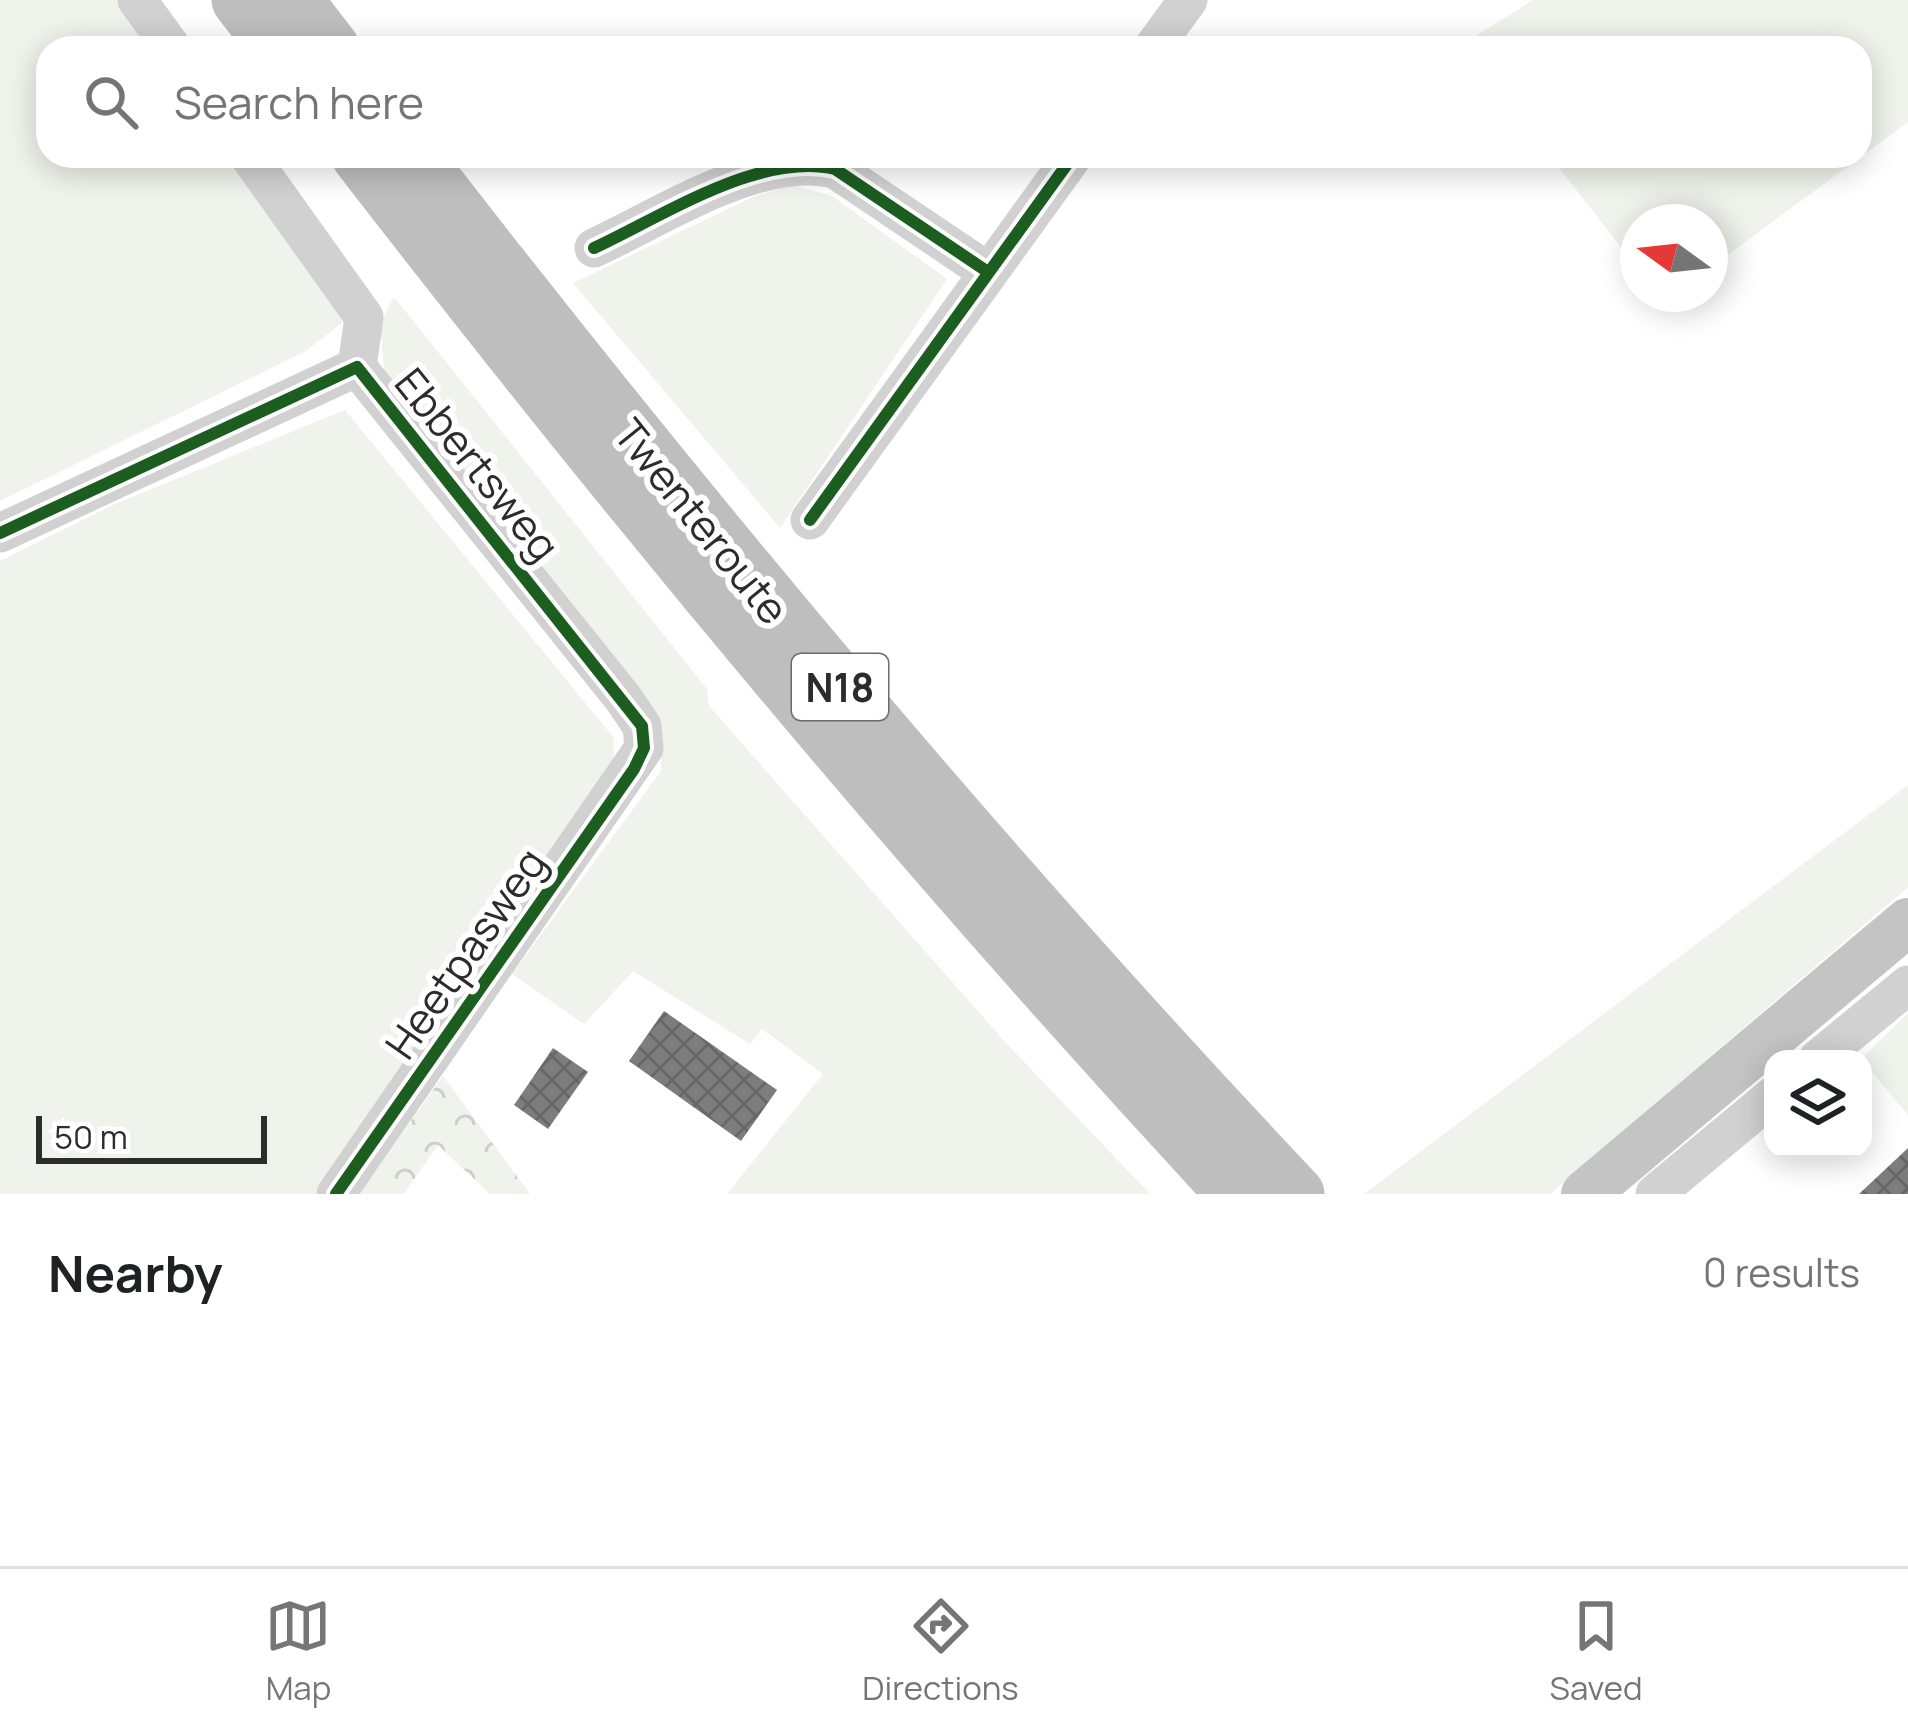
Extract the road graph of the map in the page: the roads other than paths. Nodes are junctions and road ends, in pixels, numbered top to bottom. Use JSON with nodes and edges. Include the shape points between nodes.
{"nodes":[{"id":1,"x":137,"y":0,"type":"edge"},
{"id":2,"x":240,"y":0,"type":"edge"},
{"id":3,"x":294,"y":0,"type":"edge"},
{"id":4,"x":1188,"y":0,"type":"edge"},
{"id":5,"x":163,"y":36,"type":"edge"},
{"id":6,"x":268,"y":36,"type":"edge"},
{"id":7,"x":322,"y":36,"type":"edge"},
{"id":8,"x":1162,"y":36,"type":"edge"},
{"id":9,"x":258,"y":168,"type":"edge"},
{"id":10,"x":370,"y":168,"type":"edge"},
{"id":11,"x":423,"y":168,"type":"edge"},
{"id":12,"x":768,"y":168,"type":"edge"},
{"id":13,"x":832,"y":168,"type":"edge"},
{"id":14,"x":1064,"y":168,"type":"edge"},
{"id":15,"x":594,"y":248,"type":"dead end"},
{"id":16,"x":988,"y":272,"type":"junction"},
{"id":17,"x":356,"y":367,"type":"junction"},
{"id":18,"x":810,"y":520,"type":"dead end"},
{"id":19,"x":0,"y":533,"type":"edge"},
{"id":20,"x":644,"y":748,"type":"joint"},
{"id":21,"x":1908,"y":922,"type":"edge"},
{"id":22,"x":1908,"y":985,"type":"edge"},
{"id":23,"x":1829,"y":1050,"type":"edge"},
{"id":24,"x":1764,"y":1103,"type":"edge"},
{"id":25,"x":336,"y":1194,"type":"edge"},
{"id":26,"x":1235,"y":1194,"type":"edge"},
{"id":27,"x":1295,"y":1194,"type":"edge"},
{"id":28,"x":1585,"y":1194,"type":"edge"},
{"id":29,"x":1655,"y":1194,"type":"edge"}],
"edges":[{"from":1,"to":5,"type":"street"},
{"from":2,"to":6,"type":"highway"},
{"from":3,"to":7,"type":"highway"},
{"from":4,"to":8,"type":"street"},
{"from":9,"to":17,"type":"street","via":[[364,316]]},
{"from":10,"to":26,"type":"highway","name":"Twenteroute","number":"N18","via":[[595,460],[934,863]]},
{"from":11,"to":27,"type":"highway","name":"Twenteroute","number":"N18","via":[[787,625],[1122,1010]]},
{"from":12,"to":15,"type":"street"},
{"from":13,"to":16,"type":"street"},
{"from":14,"to":16,"type":"street"},
{"from":16,"to":18,"type":"street"},
{"from":17,"to":19,"type":"street","name":"Ebbertsweg"},
{"from":17,"to":20,"type":"street","name":"Ebbertsweg","via":[[623,698],[642,726]]},
{"from":20,"to":25,"type":"street","name":"Heetpasweg"},
{"from":21,"to":28,"type":"main road"},
{"from":22,"to":23,"type":"street"},
{"from":24,"to":29,"type":"street"}]}
